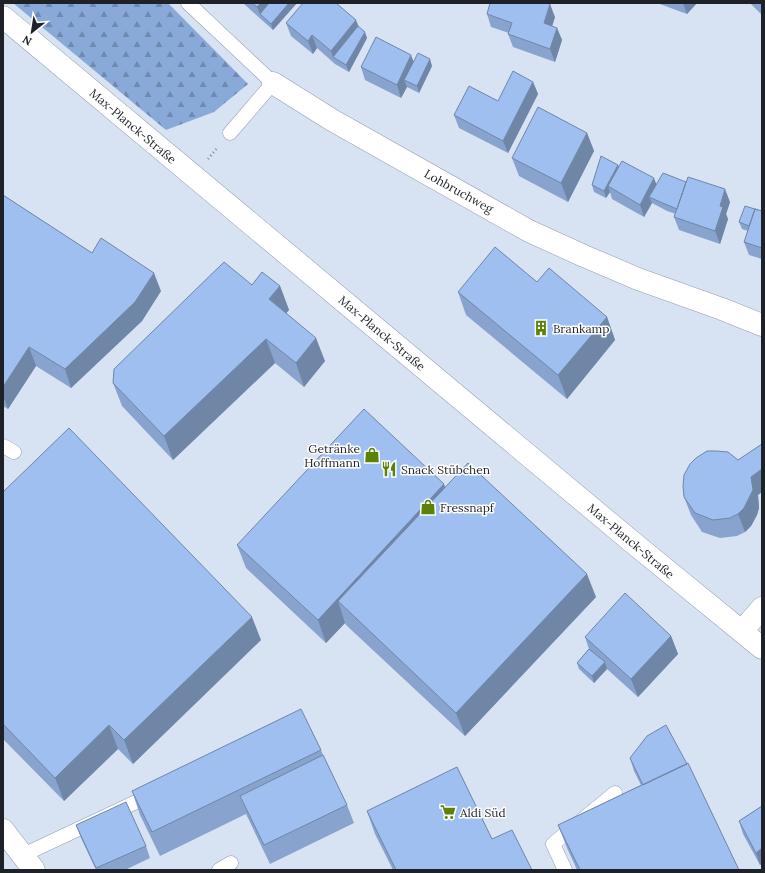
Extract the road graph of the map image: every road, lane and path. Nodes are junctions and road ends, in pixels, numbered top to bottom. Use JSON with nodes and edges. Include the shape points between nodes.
{"nodes":[{"id":1,"x":188,"y":3,"type":"edge"},
{"id":2,"x":3,"y":18,"type":"edge"},
{"id":3,"x":273,"y":84,"type":"junction"},
{"id":4,"x":230,"y":133,"type":"joint"},
{"id":5,"x":193,"y":176,"type":"junction"},
{"id":6,"x":762,"y":325,"type":"edge"},
{"id":7,"x":762,"y":608,"type":"edge"},
{"id":8,"x":742,"y":631,"type":"junction"},
{"id":9,"x":762,"y":648,"type":"edge"},
{"id":10,"x":164,"y":788,"type":"edge"},
{"id":11,"x":615,"y":793,"type":"dead end"},
{"id":12,"x":3,"y":830,"type":"edge"},
{"id":13,"x":28,"y":862,"type":"edge"},
{"id":14,"x":231,"y":863,"type":"dead end"},
{"id":15,"x":219,"y":870,"type":"edge"},
{"id":16,"x":565,"y":870,"type":"edge"}],
"edges":[{"from":1,"to":3,"type":"lane","name":"Lohbruchweg"},
{"from":2,"to":5,"type":"street","name":"Max-Planck-Straße"},
{"from":3,"to":4,"type":"lane"},
{"from":3,"to":6,"type":"street","name":"Lohbruchweg","via":[[529,231],[638,278]]},
{"from":4,"to":5,"type":"path"},
{"from":5,"to":8,"type":"street","name":"Max-Planck-Straße"},
{"from":7,"to":8,"type":"street"},
{"from":8,"to":9,"type":"street","name":"Max-Planck-Straße"},
{"from":10,"to":13,"type":"lane"},
{"from":11,"to":16,"type":"lane","via":[[553,844]]},
{"from":12,"to":13,"type":"street"},
{"from":14,"to":15,"type":"lane"}]}
